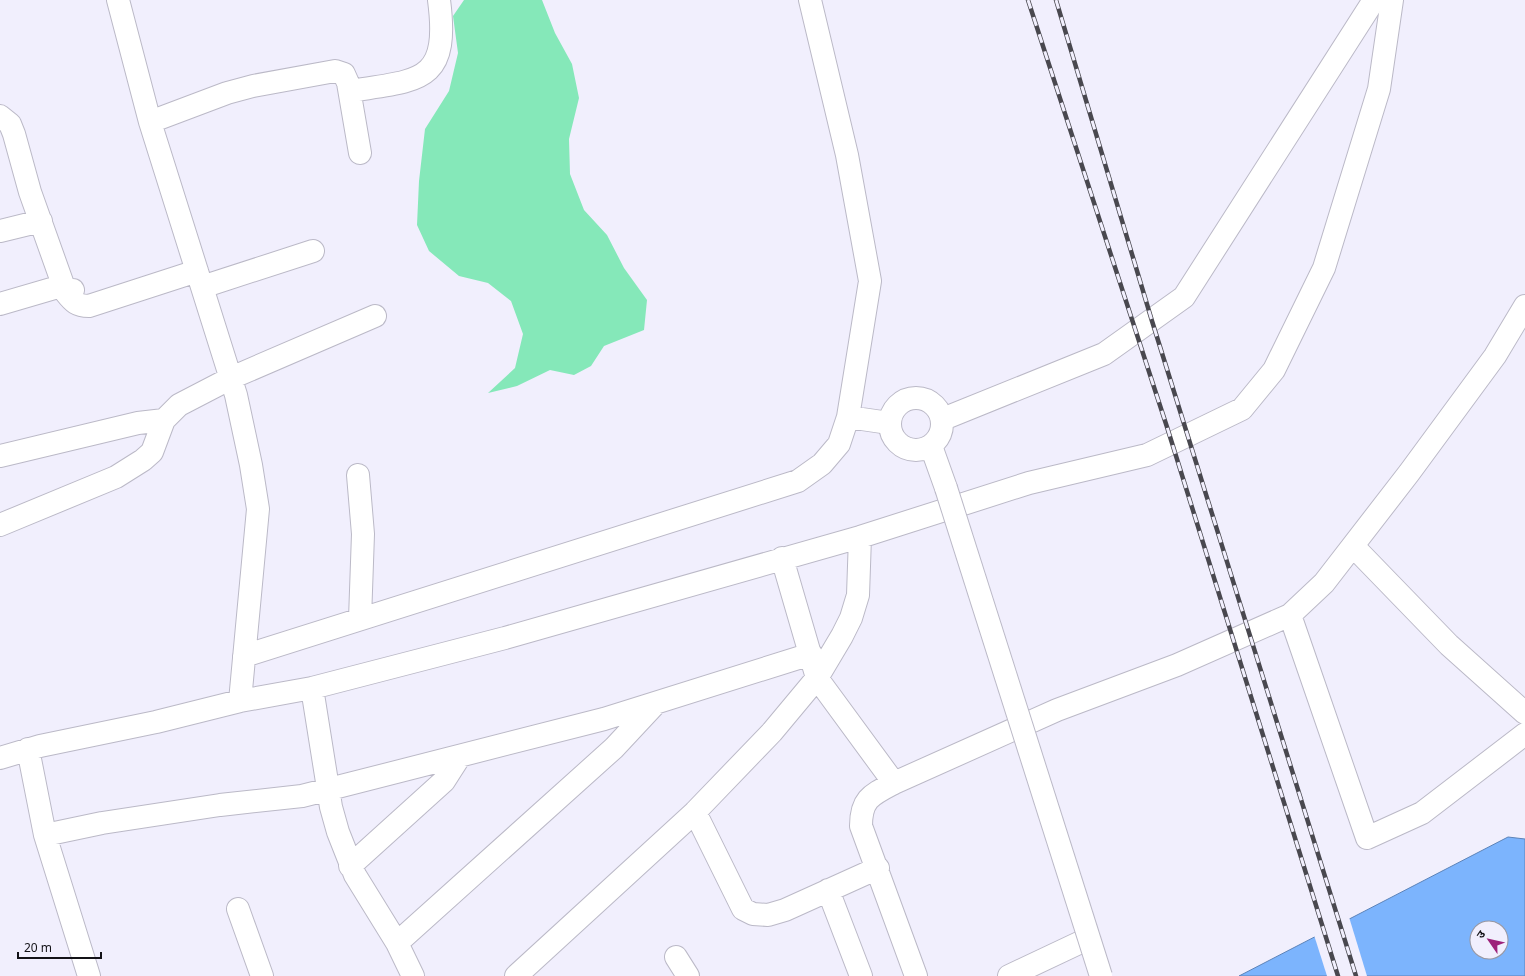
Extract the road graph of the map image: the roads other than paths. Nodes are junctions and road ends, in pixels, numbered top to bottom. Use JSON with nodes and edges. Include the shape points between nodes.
{"nodes":[{"id":1,"x":118,"y":0,"type":"edge"},
{"id":2,"x":439,"y":0,"type":"edge"},
{"id":3,"x":810,"y":0,"type":"edge"},
{"id":4,"x":1374,"y":0,"type":"edge"},
{"id":5,"x":1392,"y":0,"type":"edge"},
{"id":6,"x":350,"y":91,"type":"junction"},
{"id":7,"x":0,"y":116,"type":"edge"},
{"id":8,"x":150,"y":122,"type":"junction"},
{"id":9,"x":360,"y":153,"type":"dead end"},
{"id":10,"x":41,"y":221,"type":"junction"},
{"id":11,"x":0,"y":231,"type":"edge"},
{"id":12,"x":313,"y":252,"type":"dead end"},
{"id":13,"x":200,"y":279,"type":"junction"},
{"id":14,"x":73,"y":290,"type":"junction"},
{"id":15,"x":0,"y":304,"type":"edge"},
{"id":16,"x":1525,"y":306,"type":"edge"},
{"id":17,"x":375,"y":316,"type":"dead end"},
{"id":18,"x":231,"y":378,"type":"junction"},
{"id":19,"x":848,"y":417,"type":"junction"},
{"id":20,"x":943,"y":419,"type":"junction"},
{"id":21,"x":164,"y":420,"type":"junction"},
{"id":22,"x":890,"y":423,"type":"junction"},
{"id":23,"x":931,"y":446,"type":"junction"},
{"id":24,"x":0,"y":456,"type":"edge"},
{"id":25,"x":358,"y":475,"type":"dead end"},
{"id":26,"x":0,"y":525,"type":"edge"},
{"id":27,"x":860,"y":537,"type":"junction"},
{"id":28,"x":1353,"y":546,"type":"junction"},
{"id":29,"x":782,"y":558,"type":"junction"},
{"id":30,"x":1290,"y":615,"type":"junction"},
{"id":31,"x":360,"y":619,"type":"junction"},
{"id":32,"x":811,"y":654,"type":"junction"},
{"id":33,"x":244,"y":656,"type":"junction"},
{"id":34,"x":817,"y":678,"type":"junction"},
{"id":35,"x":312,"y":688,"type":"junction"},
{"id":36,"x":240,"y":701,"type":"junction"},
{"id":37,"x":656,"y":704,"type":"junction"},
{"id":38,"x":1525,"y":714,"type":"edge"},
{"id":39,"x":1016,"y":729,"type":"junction"},
{"id":40,"x":1525,"y":734,"type":"edge"},
{"id":41,"x":28,"y":749,"type":"junction"},
{"id":42,"x":460,"y":756,"type":"junction"},
{"id":43,"x":0,"y":758,"type":"edge"},
{"id":44,"x":894,"y":783,"type":"junction"},
{"id":45,"x":330,"y":788,"type":"junction"},
{"id":46,"x":695,"y":812,"type":"junction"},
{"id":47,"x":45,"y":835,"type":"junction"},
{"id":48,"x":350,"y":866,"type":"junction"},
{"id":49,"x":878,"y":868,"type":"junction"},
{"id":50,"x":828,"y":890,"type":"junction"},
{"id":51,"x":238,"y":909,"type":"dead end"},
{"id":52,"x":1081,"y":942,"type":"junction"},
{"id":53,"x":397,"y":943,"type":"junction"},
{"id":54,"x":676,"y":957,"type":"dead end"},
{"id":55,"x":89,"y":976,"type":"edge"},
{"id":56,"x":262,"y":976,"type":"edge"},
{"id":57,"x":413,"y":976,"type":"edge"},
{"id":58,"x":516,"y":976,"type":"edge"},
{"id":59,"x":688,"y":976,"type":"edge"},
{"id":60,"x":861,"y":976,"type":"edge"},
{"id":61,"x":916,"y":976,"type":"edge"},
{"id":62,"x":1009,"y":976,"type":"edge"},
{"id":63,"x":1091,"y":976,"type":"edge"},
{"id":64,"x":1101,"y":976,"type":"edge"}],
"edges":[{"from":1,"to":8,"type":"street"},
{"from":2,"to":6,"type":"street","via":[[441,41],[438,56],[430,68],[410,81]]},
{"from":3,"to":19,"type":"street","via":[[847,155],[870,281]]},
{"from":4,"to":20,"type":"street","via":[[1184,297],[1104,354]]},
{"from":5,"to":27,"type":"street","via":[[1379,89],[1324,268],[1274,370],[1242,410],[1147,455],[1029,483]]},
{"from":6,"to":8,"type":"street","via":[[344,74],[335,71],[227,93]]},
{"from":6,"to":9,"type":"street"},
{"from":7,"to":10,"type":"street","via":[[10,124],[14,134]]},
{"from":8,"to":13,"type":"street"},
{"from":10,"to":11,"type":"street"},
{"from":10,"to":14,"type":"street"},
{"from":12,"to":13,"type":"street"},
{"from":13,"to":14,"type":"street","via":[[89,306],[80,306],[72,301]]},
{"from":13,"to":18,"type":"street"},
{"from":14,"to":15,"type":"street","via":[[62,286]]},
{"from":16,"to":28,"type":"street","via":[[1495,356]]},
{"from":17,"to":18,"type":"street"},
{"from":18,"to":21,"type":"street","via":[[179,405]]},
{"from":18,"to":33,"type":"street","via":[[251,465],[258,509]]},
{"from":19,"to":22,"type":"street"},
{"from":19,"to":31,"type":"street","via":[[839,444],[822,464],[798,481]]},
{"from":20,"to":22,"type":"street","via":[[932,403],[914,397],[897,406]]},
{"from":20,"to":23,"type":"street","via":[[940,434]]},
{"from":21,"to":24,"type":"street","via":[[138,423]]},
{"from":21,"to":26,"type":"street","via":[[152,452],[143,460],[116,477]]},
{"from":22,"to":23,"type":"street","via":[[891,434],[898,444],[909,450],[920,451]]},
{"from":23,"to":64,"type":"street","bridge":true},
{"from":25,"to":31,"type":"street","via":[[363,534]]},
{"from":27,"to":29,"type":"street"},
{"from":27,"to":34,"type":"street","via":[[858,595],[842,636]]},
{"from":28,"to":30,"type":"street","via":[[1324,583]]},
{"from":28,"to":38,"type":"street","via":[[1449,645]]},
{"from":29,"to":32,"type":"street"},
{"from":29,"to":35,"type":"street","via":[[505,638]]},
{"from":30,"to":39,"type":"street","via":[[1177,665],[1057,710]]},
{"from":30,"to":40,"type":"street","via":[[1367,838],[1422,814]]},
{"from":31,"to":33,"type":"street"},
{"from":32,"to":34,"type":"street"},
{"from":32,"to":37,"type":"street"},
{"from":33,"to":36,"type":"street"},
{"from":34,"to":44,"type":"street"},
{"from":34,"to":46,"type":"street","via":[[772,732]]},
{"from":35,"to":36,"type":"street"},
{"from":35,"to":45,"type":"street"},
{"from":36,"to":41,"type":"street"},
{"from":37,"to":42,"type":"street"},
{"from":37,"to":53,"type":"street","via":[[614,748]]},
{"from":39,"to":44,"type":"street"},
{"from":39,"to":52,"type":"street"},
{"from":41,"to":43,"type":"street"},
{"from":41,"to":47,"type":"street"},
{"from":42,"to":45,"type":"street"},
{"from":42,"to":48,"type":"street","via":[[444,781]]},
{"from":44,"to":49,"type":"street","via":[[873,794],[861,812],[861,826]]},
{"from":45,"to":47,"type":"street","via":[[302,796],[220,805],[102,823]]},
{"from":45,"to":48,"type":"street","via":[[338,832]]},
{"from":46,"to":50,"type":"street","via":[[743,909],[753,914],[768,915]]},
{"from":46,"to":58,"type":"street"},
{"from":47,"to":55,"type":"street"},
{"from":48,"to":53,"type":"street"},
{"from":49,"to":50,"type":"street"},
{"from":49,"to":61,"type":"street"},
{"from":50,"to":60,"type":"street"},
{"from":51,"to":56,"type":"street"},
{"from":52,"to":62,"type":"street"},
{"from":52,"to":63,"type":"street"},
{"from":53,"to":57,"type":"street"},
{"from":54,"to":59,"type":"street"}]}
